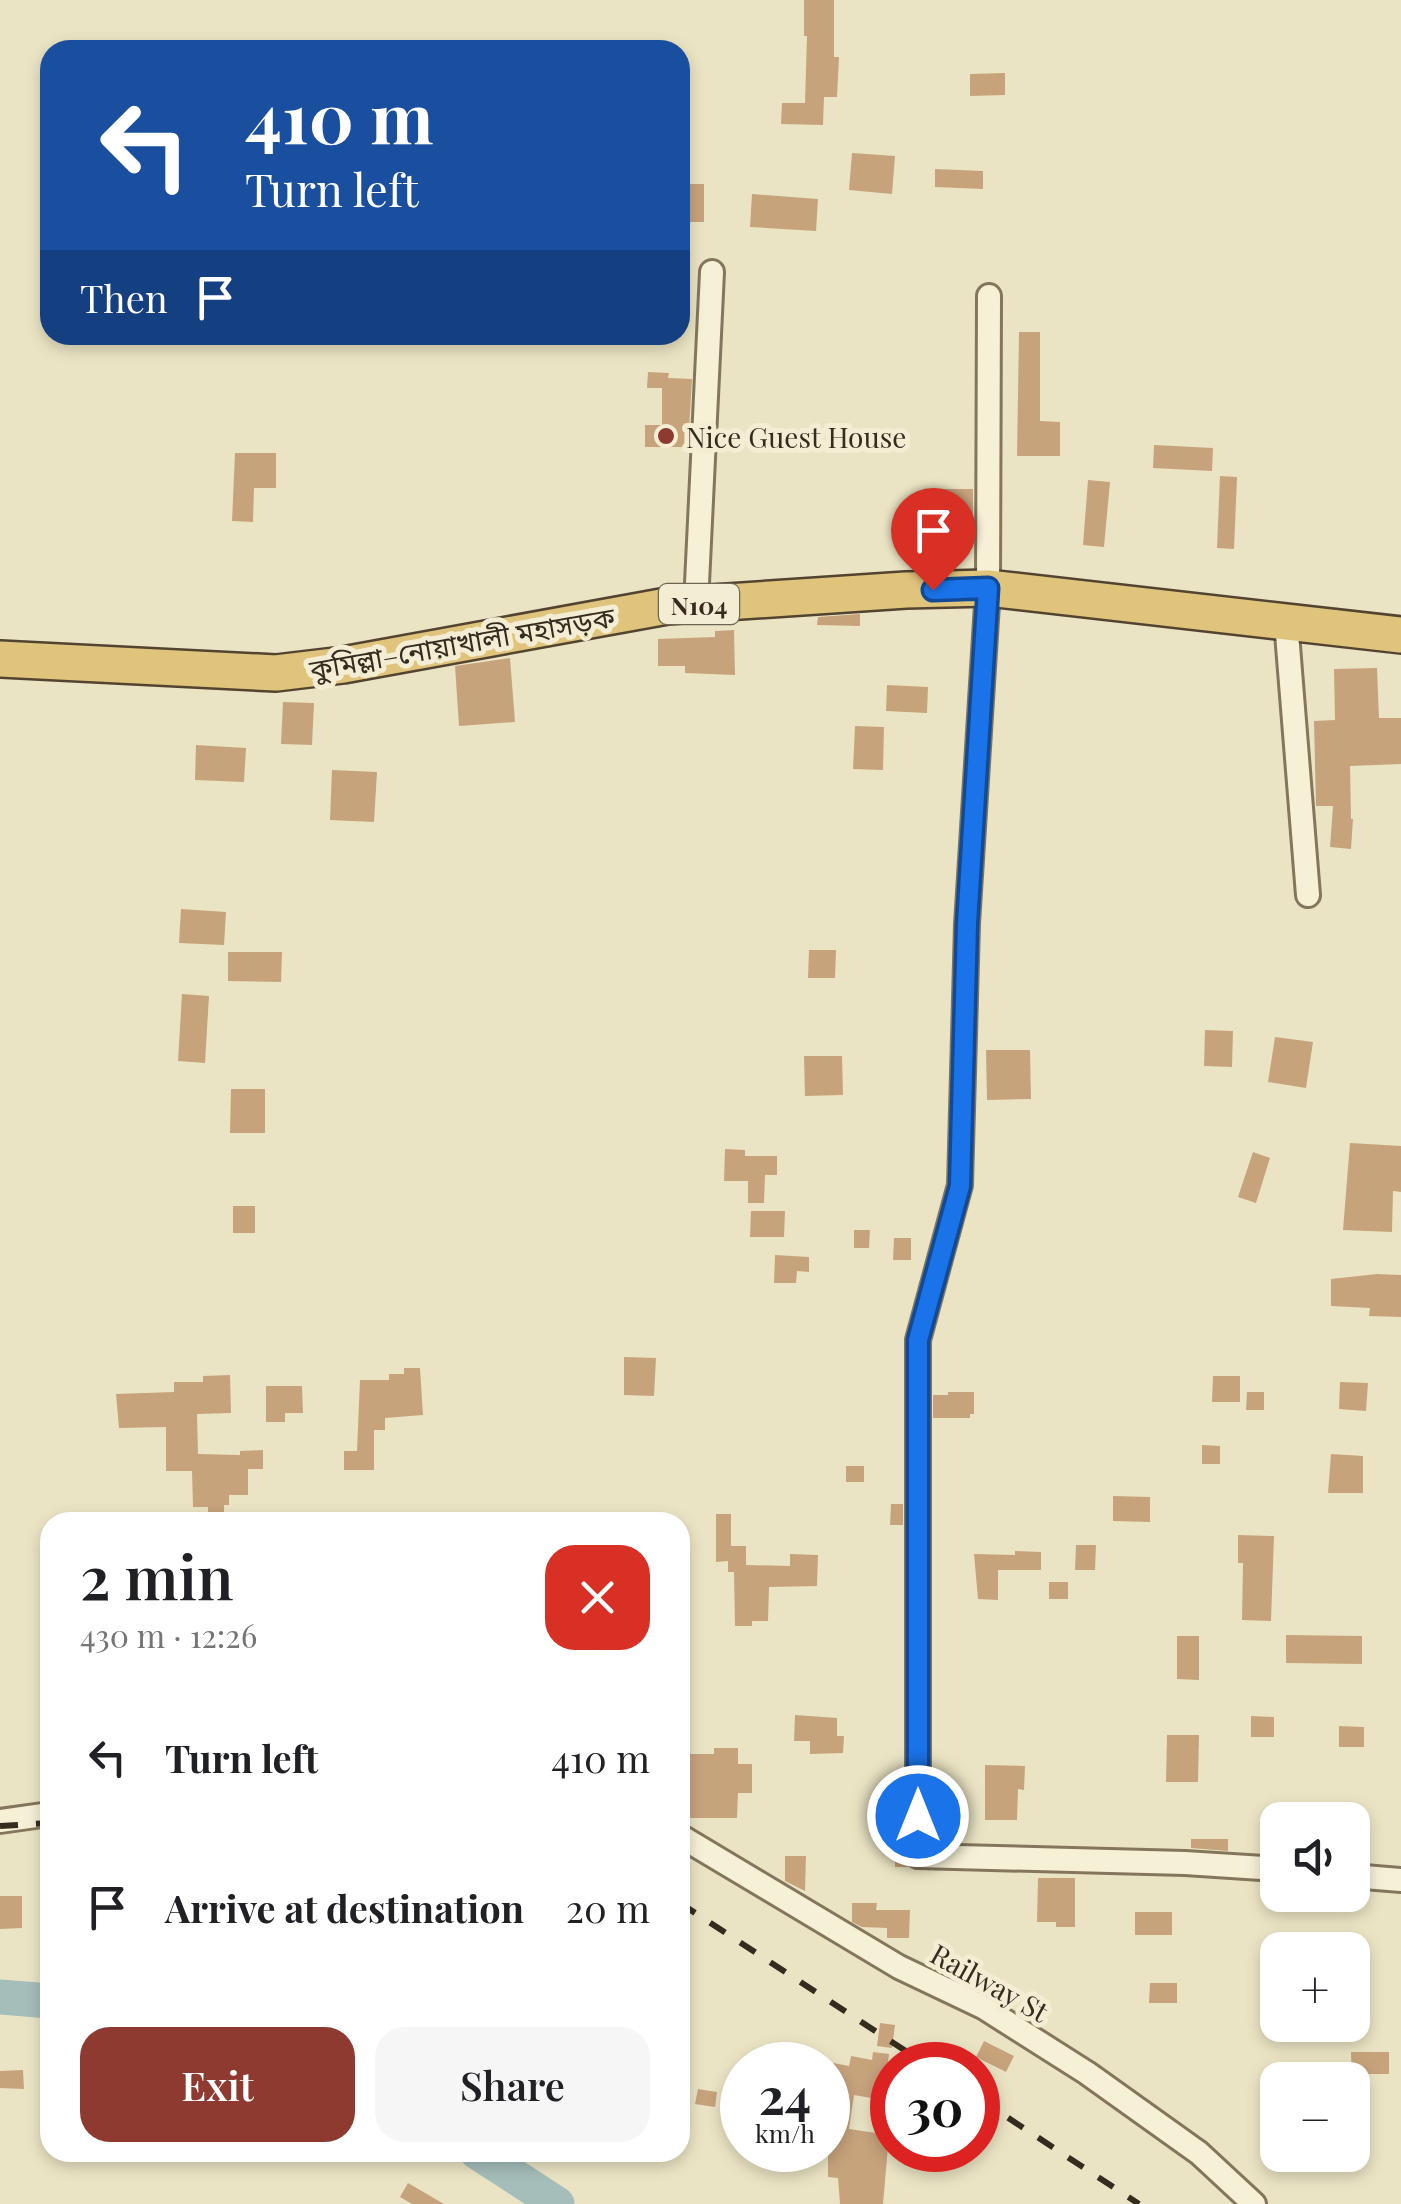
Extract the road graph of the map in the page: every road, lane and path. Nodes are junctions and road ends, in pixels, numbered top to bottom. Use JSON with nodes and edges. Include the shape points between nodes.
{"nodes":[{"id":1,"x":712,"y":272,"type":"dead end"},
{"id":2,"x":989,"y":296,"type":"dead end"},
{"id":3,"x":988,"y":588,"type":"junction"},
{"id":4,"x":696,"y":604,"type":"junction"},
{"id":5,"x":1286,"y":621,"type":"junction"},
{"id":6,"x":1401,"y":635,"type":"edge"},
{"id":7,"x":0,"y":659,"type":"edge"},
{"id":8,"x":1308,"y":895,"type":"dead end"},
{"id":9,"x":40,"y":1815,"type":"edge"},
{"id":10,"x":0,"y":1820,"type":"edge"},
{"id":11,"x":690,"y":1842,"type":"edge"},
{"id":12,"x":1260,"y":1868,"type":"edge"},
{"id":13,"x":1370,"y":1877,"type":"edge"},
{"id":14,"x":1401,"y":1880,"type":"edge"},
{"id":15,"x":1254,"y":2204,"type":"edge"}],
"edges":[{"from":1,"to":4,"type":"street"},
{"from":2,"to":3,"type":"street"},
{"from":3,"to":4,"type":"highway","name":"কুমিল্লা–নোয়াখালী মহাসড়ক","number":"N104"},
{"from":3,"to":5,"type":"highway","name":"কুমিল্লা–নোয়াখালী মহাসড়ক","number":"N104"},
{"from":3,"to":12,"type":"street","via":[[967,924],[960,1186],[918,1340],[918,1856]]},
{"from":4,"to":7,"type":"highway","name":"কুমিল্লা–নোয়াখালী মহাসড়ক","number":"N104","via":[[276,674]]},
{"from":5,"to":6,"type":"highway","name":"কুমিল্লা–নোয়াখালী মহাসড়ক","number":"N104"},
{"from":5,"to":8,"type":"street"},
{"from":9,"to":10,"type":"street"},
{"from":11,"to":15,"type":"street","name":"Railway St","via":[[899,1966],[983,2006],[1198,2153]]},
{"from":13,"to":14,"type":"street"}]}
